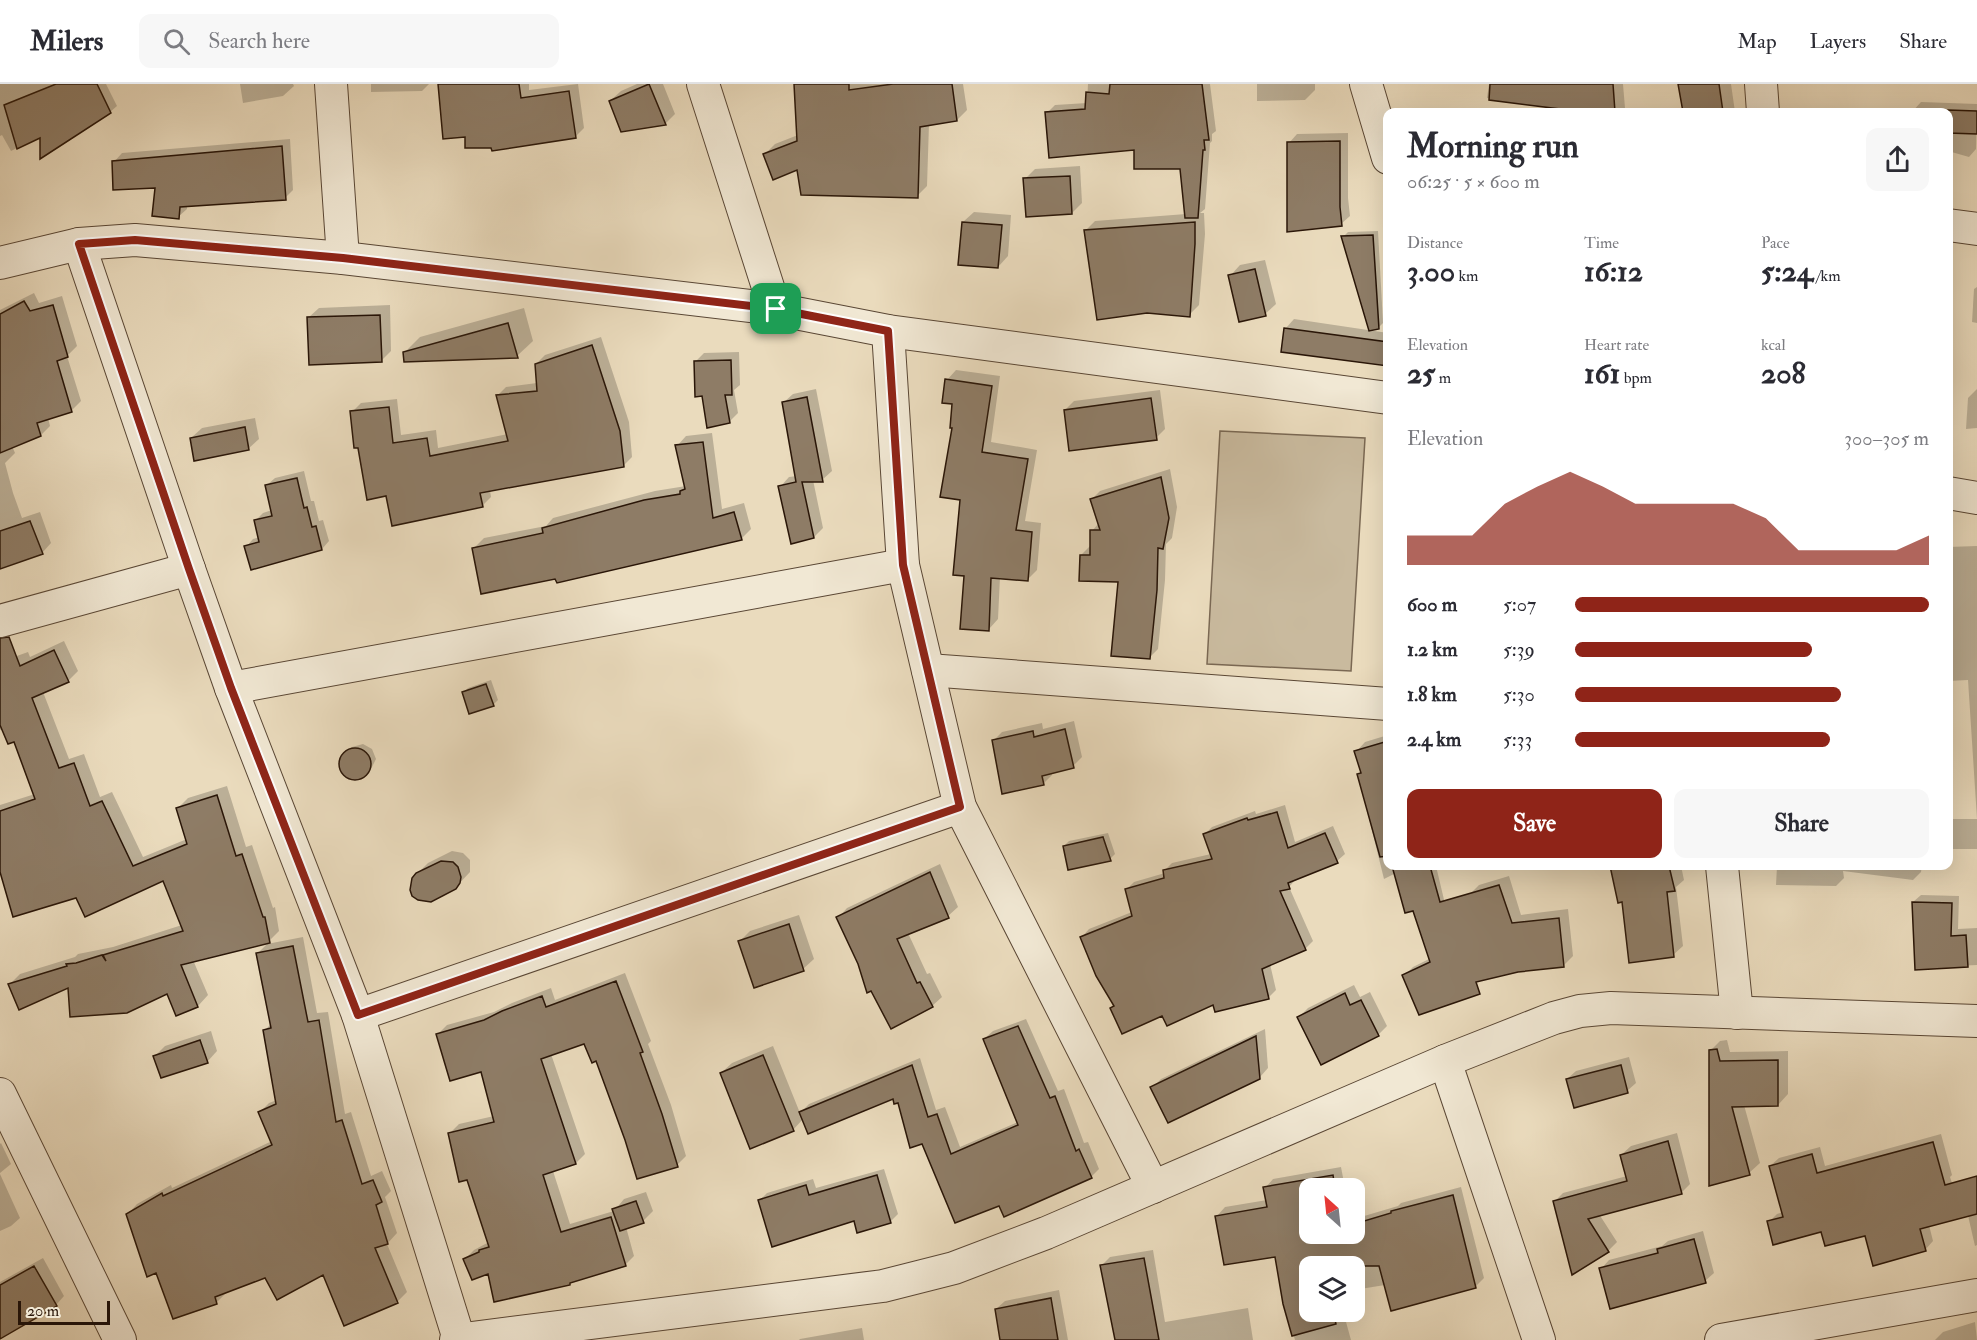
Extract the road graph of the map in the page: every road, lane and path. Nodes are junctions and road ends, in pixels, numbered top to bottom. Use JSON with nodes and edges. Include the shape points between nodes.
{"nodes":[{"id":1,"x":331,"y":84,"type":"edge"},
{"id":2,"x":703,"y":84,"type":"edge"},
{"id":3,"x":1366,"y":84,"type":"edge"},
{"id":4,"x":1761,"y":84,"type":"edge"},
{"id":5,"x":1763,"y":108,"type":"edge"},
{"id":6,"x":1383,"y":126,"type":"edge"},
{"id":7,"x":1953,"y":226,"type":"edge"},
{"id":8,"x":1977,"y":229,"type":"edge"},
{"id":9,"x":79,"y":244,"type":"junction"},
{"id":10,"x":343,"y":258,"type":"junction"},
{"id":11,"x":0,"y":263,"type":"edge"},
{"id":12,"x":776,"y":309,"type":"junction"},
{"id":13,"x":888,"y":331,"type":"junction"},
{"id":14,"x":1383,"y":397,"type":"edge"},
{"id":15,"x":1953,"y":495,"type":"edge"},
{"id":16,"x":1977,"y":498,"type":"edge"},
{"id":17,"x":903,"y":565,"type":"junction"},
{"id":18,"x":189,"y":569,"type":"junction"},
{"id":19,"x":0,"y":621,"type":"edge"},
{"id":20,"x":928,"y":670,"type":"junction"},
{"id":21,"x":231,"y":688,"type":"junction"},
{"id":22,"x":1383,"y":704,"type":"edge"},
{"id":23,"x":960,"y":807,"type":"junction"},
{"id":24,"x":1722,"y":870,"type":"edge"},
{"id":25,"x":1737,"y":1013,"type":"junction"},
{"id":26,"x":358,"y":1015,"type":"junction"},
{"id":27,"x":1977,"y":1021,"type":"edge"},
{"id":28,"x":1445,"y":1061,"type":"junction"},
{"id":29,"x":0,"y":1094,"type":"edge"},
{"id":30,"x":1153,"y":1186,"type":"junction"},
{"id":31,"x":1977,"y":1295,"type":"edge"},
{"id":32,"x":120,"y":1340,"type":"edge"},
{"id":33,"x":457,"y":1340,"type":"edge"},
{"id":34,"x":1539,"y":1340,"type":"edge"},
{"id":35,"x":1721,"y":1340,"type":"edge"}],
"edges":[{"from":1,"to":10,"type":"street"},
{"from":2,"to":12,"type":"street"},
{"from":3,"to":6,"type":"street"},
{"from":4,"to":5,"type":"street"},
{"from":7,"to":8,"type":"street"},
{"from":9,"to":10,"type":"street","via":[[135,240]]},
{"from":9,"to":11,"type":"street"},
{"from":9,"to":18,"type":"street"},
{"from":10,"to":12,"type":"street"},
{"from":12,"to":13,"type":"street"},
{"from":13,"to":14,"type":"street"},
{"from":13,"to":17,"type":"street"},
{"from":15,"to":16,"type":"street"},
{"from":17,"to":20,"type":"street"},
{"from":17,"to":21,"type":"street"},
{"from":18,"to":19,"type":"street"},
{"from":18,"to":21,"type":"street"},
{"from":20,"to":22,"type":"street"},
{"from":20,"to":23,"type":"street"},
{"from":21,"to":26,"type":"street"},
{"from":23,"to":26,"type":"street"},
{"from":23,"to":30,"type":"street"},
{"from":24,"to":25,"type":"street"},
{"from":25,"to":27,"type":"street"},
{"from":25,"to":28,"type":"street","via":[[1611,1008],[1580,1011]]},
{"from":26,"to":33,"type":"street"},
{"from":28,"to":30,"type":"street"},
{"from":28,"to":34,"type":"street"},
{"from":29,"to":32,"type":"street"},
{"from":30,"to":33,"type":"street","via":[[954,1268],[883,1286]]},
{"from":31,"to":35,"type":"street"}]}
